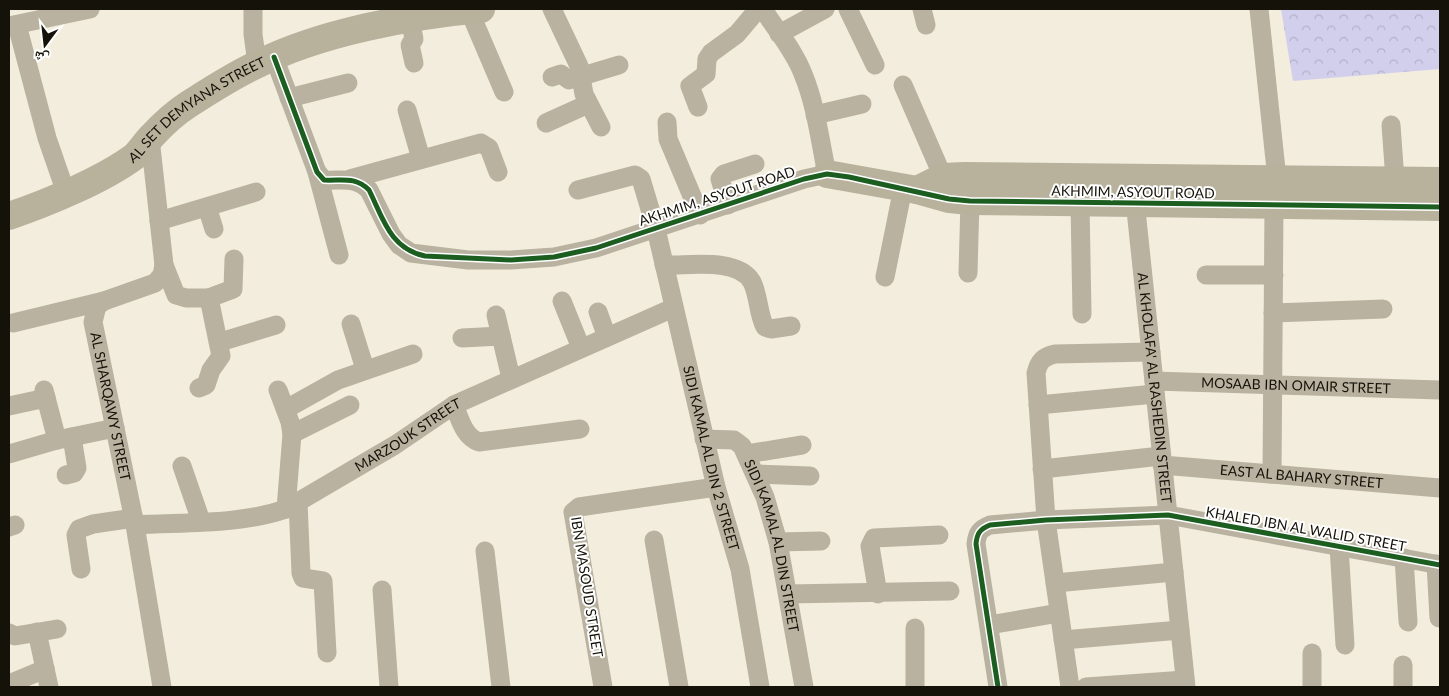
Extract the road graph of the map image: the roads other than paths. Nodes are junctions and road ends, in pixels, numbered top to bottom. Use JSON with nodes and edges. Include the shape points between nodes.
{"nodes":[{"id":1,"x":90,"y":9,"type":"edge"},
{"id":2,"x":253,"y":9,"type":"edge"},
{"id":3,"x":475,"y":9,"type":"edge"},
{"id":4,"x":552,"y":9,"type":"edge"},
{"id":5,"x":758,"y":9,"type":"edge"},
{"id":6,"x":763,"y":9,"type":"edge"},
{"id":7,"x":825,"y":9,"type":"edge"},
{"id":8,"x":848,"y":9,"type":"edge"},
{"id":9,"x":1259,"y":9,"type":"edge"},
{"id":10,"x":410,"y":19,"type":"junction"},
{"id":11,"x":13,"y":25,"type":"edge"},
{"id":12,"x":779,"y":34,"type":"junction"},
{"id":13,"x":266,"y":60,"type":"junction"},
{"id":14,"x":414,"y":63,"type":"dead end"},
{"id":15,"x":620,"y":65,"type":"dead end"},
{"id":16,"x":875,"y":65,"type":"dead end"},
{"id":17,"x":582,"y":76,"type":"junction"},
{"id":18,"x":552,"y":77,"type":"dead end"},
{"id":19,"x":348,"y":83,"type":"dead end"},
{"id":20,"x":903,"y":85,"type":"dead end"},
{"id":21,"x":504,"y":92,"type":"dead end"},
{"id":22,"x":289,"y":98,"type":"junction"},
{"id":23,"x":588,"y":104,"type":"junction"},
{"id":24,"x":862,"y":104,"type":"dead end"},
{"id":25,"x":698,"y":107,"type":"dead end"},
{"id":26,"x":407,"y":110,"type":"dead end"},
{"id":27,"x":815,"y":115,"type":"junction"},
{"id":28,"x":667,"y":122,"type":"dead end"},
{"id":29,"x":546,"y":123,"type":"dead end"},
{"id":30,"x":1391,"y":125,"type":"dead end"},
{"id":31,"x":601,"y":127,"type":"dead end"},
{"id":32,"x":150,"y":138,"type":"junction"},
{"id":33,"x":420,"y":159,"type":"junction"},
{"id":34,"x":755,"y":164,"type":"dead end"},
{"id":35,"x":317,"y":172,"type":"junction"},
{"id":36,"x":498,"y":172,"type":"dead end"},
{"id":37,"x":827,"y":174,"type":"junction"},
{"id":38,"x":1120,"y":176,"type":"junction"},
{"id":39,"x":943,"y":177,"type":"junction"},
{"id":40,"x":350,"y":178,"type":"junction"},
{"id":41,"x":1277,"y":178,"type":"junction"},
{"id":42,"x":1337,"y":179,"type":"junction"},
{"id":43,"x":1395,"y":180,"type":"junction"},
{"id":44,"x":1440,"y":181,"type":"edge"},
{"id":45,"x":910,"y":189,"type":"junction"},
{"id":46,"x":1042,"y":189,"type":"junction"},
{"id":47,"x":578,"y":190,"type":"dead end"},
{"id":48,"x":256,"y":192,"type":"dead end"},
{"id":49,"x":66,"y":193,"type":"junction"},
{"id":50,"x":970,"y":201,"type":"junction"},
{"id":51,"x":1080,"y":203,"type":"junction"},
{"id":52,"x":1124,"y":203,"type":"junction"},
{"id":53,"x":728,"y":205,"type":"junction"},
{"id":54,"x":1274,"y":205,"type":"junction"},
{"id":55,"x":207,"y":206,"type":"junction"},
{"id":56,"x":1337,"y":206,"type":"junction"},
{"id":57,"x":1440,"y":207,"type":"edge"},
{"id":58,"x":700,"y":215,"type":"junction"},
{"id":59,"x":9,"y":216,"type":"edge"},
{"id":60,"x":159,"y":221,"type":"junction"},
{"id":61,"x":214,"y":229,"type":"dead end"},
{"id":62,"x":656,"y":229,"type":"junction"},
{"id":63,"x":339,"y":255,"type":"dead end"},
{"id":64,"x":234,"y":258,"type":"dead end"},
{"id":65,"x":164,"y":265,"type":"junction"},
{"id":66,"x":664,"y":266,"type":"junction"},
{"id":67,"x":968,"y":273,"type":"dead end"},
{"id":68,"x":1206,"y":274,"type":"dead end"},
{"id":69,"x":1274,"y":275,"type":"junction"},
{"id":70,"x":885,"y":277,"type":"dead end"},
{"id":71,"x":209,"y":298,"type":"junction"},
{"id":72,"x":104,"y":301,"type":"junction"},
{"id":73,"x":562,"y":301,"type":"dead end"},
{"id":74,"x":673,"y":308,"type":"junction"},
{"id":75,"x":1383,"y":309,"type":"dead end"},
{"id":76,"x":598,"y":312,"type":"dead end"},
{"id":77,"x":1273,"y":313,"type":"junction"},
{"id":78,"x":1082,"y":314,"type":"dead end"},
{"id":79,"x":496,"y":315,"type":"dead end"},
{"id":80,"x":13,"y":322,"type":"dead end"},
{"id":81,"x":351,"y":324,"type":"dead end"},
{"id":82,"x":276,"y":325,"type":"dead end"},
{"id":83,"x":791,"y":326,"type":"dead end"},
{"id":84,"x":501,"y":336,"type":"junction"},
{"id":85,"x":607,"y":336,"type":"junction"},
{"id":86,"x":462,"y":338,"type":"dead end"},
{"id":87,"x":220,"y":342,"type":"junction"},
{"id":88,"x":581,"y":348,"type":"junction"},
{"id":89,"x":1151,"y":352,"type":"junction"},
{"id":90,"x":414,"y":354,"type":"dead end"},
{"id":91,"x":365,"y":369,"type":"junction"},
{"id":92,"x":511,"y":378,"type":"junction"},
{"id":93,"x":1273,"y":384,"type":"junction"},
{"id":94,"x":1154,"y":387,"type":"junction"},
{"id":95,"x":199,"y":388,"type":"dead end"},
{"id":96,"x":278,"y":390,"type":"dead end"},
{"id":97,"x":1440,"y":390,"type":"edge"},
{"id":98,"x":350,"y":405,"type":"dead end"},
{"id":99,"x":454,"y":405,"type":"junction"},
{"id":100,"x":1038,"y":405,"type":"junction"},
{"id":101,"x":9,"y":406,"type":"edge"},
{"id":102,"x":286,"y":410,"type":"junction"},
{"id":103,"x":115,"y":428,"type":"junction"},
{"id":104,"x":580,"y":429,"type":"dead end"},
{"id":105,"x":292,"y":434,"type":"junction"},
{"id":106,"x":64,"y":439,"type":"junction"},
{"id":107,"x":704,"y":439,"type":"junction"},
{"id":108,"x":802,"y":445,"type":"dead end"},
{"id":109,"x":9,"y":454,"type":"edge"},
{"id":110,"x":747,"y":454,"type":"junction"},
{"id":111,"x":1162,"y":461,"type":"junction"},
{"id":112,"x":182,"y":466,"type":"dead end"},
{"id":113,"x":1042,"y":469,"type":"junction"},
{"id":114,"x":756,"y":474,"type":"junction"},
{"id":115,"x":1272,"y":474,"type":"junction"},
{"id":116,"x":66,"y":475,"type":"dead end"},
{"id":117,"x":810,"y":476,"type":"dead end"},
{"id":118,"x":716,"y":487,"type":"junction"},
{"id":119,"x":1440,"y":488,"type":"edge"},
{"id":120,"x":292,"y":506,"type":"junction"},
{"id":121,"x":1168,"y":515,"type":"junction"},
{"id":122,"x":1046,"y":520,"type":"junction"},
{"id":123,"x":201,"y":521,"type":"junction"},
{"id":124,"x":134,"y":522,"type":"junction"},
{"id":125,"x":939,"y":535,"type":"dead end"},
{"id":126,"x":654,"y":540,"type":"dead end"},
{"id":127,"x":821,"y":541,"type":"dead end"},
{"id":128,"x":778,"y":542,"type":"junction"},
{"id":129,"x":1339,"y":546,"type":"junction"},
{"id":130,"x":485,"y":551,"type":"dead end"},
{"id":131,"x":1404,"y":558,"type":"junction"},
{"id":132,"x":1438,"y":565,"type":"edge"},
{"id":133,"x":82,"y":569,"type":"dead end"},
{"id":134,"x":1174,"y":572,"type":"junction"},
{"id":135,"x":1055,"y":582,"type":"junction"},
{"id":136,"x":382,"y":590,"type":"dead end"},
{"id":137,"x":950,"y":591,"type":"dead end"},
{"id":138,"x":788,"y":594,"type":"junction"},
{"id":139,"x":878,"y":594,"type":"junction"},
{"id":140,"x":1059,"y":613,"type":"junction"},
{"id":141,"x":1438,"y":618,"type":"dead end"},
{"id":142,"x":1408,"y":622,"type":"dead end"},
{"id":143,"x":989,"y":625,"type":"junction"},
{"id":144,"x":915,"y":628,"type":"dead end"},
{"id":145,"x":57,"y":629,"type":"dead end"},
{"id":146,"x":1180,"y":630,"type":"junction"},
{"id":147,"x":37,"y":632,"type":"junction"},
{"id":148,"x":9,"y":633,"type":"edge"},
{"id":149,"x":1063,"y":640,"type":"junction"},
{"id":150,"x":1345,"y":645,"type":"dead end"},
{"id":151,"x":327,"y":653,"type":"dead end"},
{"id":152,"x":1312,"y":653,"type":"dead end"},
{"id":153,"x":1403,"y":665,"type":"dead end"},
{"id":154,"x":47,"y":678,"type":"edge"},
{"id":155,"x":9,"y":684,"type":"edge"},
{"id":156,"x":1185,"y":684,"type":"edge"},
{"id":157,"x":162,"y":687,"type":"edge"},
{"id":158,"x":389,"y":687,"type":"edge"},
{"id":159,"x":501,"y":687,"type":"edge"},
{"id":160,"x":603,"y":687,"type":"edge"},
{"id":161,"x":679,"y":687,"type":"edge"},
{"id":162,"x":760,"y":687,"type":"edge"},
{"id":163,"x":804,"y":687,"type":"edge"},
{"id":164,"x":915,"y":687,"type":"edge"},
{"id":165,"x":998,"y":687,"type":"edge"},
{"id":166,"x":1070,"y":687,"type":"edge"},
{"id":167,"x":1086,"y":687,"type":"edge"},
{"id":168,"x":1312,"y":687,"type":"edge"},
{"id":169,"x":1402,"y":687,"type":"edge"}],
"edges":[{"from":1,"to":11,"type":"street"},
{"from":2,"to":13,"type":"street","via":[[253,34]]},
{"from":3,"to":10,"type":"street","name":"AL SET DEMYANA STREET"},
{"from":3,"to":21,"type":"street"},
{"from":4,"to":17,"type":"street"},
{"from":5,"to":25,"type":"street","via":[[737,34],[712,52],[707,59],[706,74],[690,86]]},
{"from":6,"to":12,"type":"street"},
{"from":7,"to":12,"type":"street"},
{"from":8,"to":16,"type":"street"},
{"from":9,"to":41,"type":"street"},
{"from":10,"to":13,"type":"street","name":"AL SET DEMYANA STREET","via":[[364,28]]},
{"from":10,"to":14,"type":"street","via":[[414,39],[410,48]]},
{"from":11,"to":49,"type":"street"},
{"from":12,"to":27,"type":"street","via":[[803,72]]},
{"from":13,"to":22,"type":"street"},
{"from":13,"to":32,"type":"street","name":"AL SET DEMYANA STREET","via":[[189,104]]},
{"from":15,"to":17,"type":"street"},
{"from":17,"to":18,"type":"street","via":[[567,80],[562,74]]},
{"from":17,"to":23,"type":"street"},
{"from":19,"to":22,"type":"street"},
{"from":20,"to":39,"type":"street"},
{"from":22,"to":35,"type":"street"},
{"from":23,"to":29,"type":"street"},
{"from":23,"to":31,"type":"street"},
{"from":24,"to":27,"type":"street"},
{"from":26,"to":33,"type":"street"},
{"from":27,"to":37,"type":"street"},
{"from":28,"to":58,"type":"street","via":[[668,139]]},
{"from":30,"to":43,"type":"street"},
{"from":32,"to":49,"type":"street","name":"AL SET DEMYANA STREET","via":[[137,154],[120,166]]},
{"from":32,"to":60,"type":"street"},
{"from":33,"to":36,"type":"street","via":[[481,143],[489,148]]},
{"from":33,"to":40,"type":"street"},
{"from":34,"to":53,"type":"street","via":[[724,174],[720,179]]},
{"from":35,"to":40,"type":"street","via":[[324,180]]},
{"from":35,"to":63,"type":"street"},
{"from":37,"to":45,"type":"street","name":"AKHMIM, ASYOUT ROAD"},
{"from":37,"to":53,"type":"street","name":"AKHMIM, ASYOUT ROAD"},
{"from":38,"to":41,"type":"street","name":"AKHMIM, ASYOUT ROAD"},
{"from":38,"to":46,"type":"street","name":"AKHMIM, ASYOUT ROAD"},
{"from":38,"to":52,"type":"street"},
{"from":39,"to":45,"type":"street","name":"AKHMIM, ASYOUT ROAD"},
{"from":39,"to":46,"type":"street","name":"AKHMIM, ASYOUT ROAD"},
{"from":40,"to":62,"type":"street","name":"AKHMIM, ASYOUT ROAD","via":[[369,190],[399,245],[411,253],[425,256],[511,260],[554,257]]},
{"from":41,"to":42,"type":"street","name":"AKHMIM, ASYOUT ROAD"},
{"from":42,"to":43,"type":"street","name":"AKHMIM, ASYOUT ROAD"},
{"from":42,"to":56,"type":"street"},
{"from":43,"to":44,"type":"street","name":"AKHMIM, ASYOUT ROAD"},
{"from":45,"to":50,"type":"street","name":"AKHMIM, ASYOUT ROAD"},
{"from":45,"to":70,"type":"street"},
{"from":46,"to":50,"type":"street","name":"AKHMIM, ASYOUT ROAD"},
{"from":46,"to":51,"type":"street","name":"AKHMIM, ASYOUT ROAD"},
{"from":47,"to":62,"type":"street","name":"SIDI KAMAL AL DIN 2 STREET","via":[[639,176]]},
{"from":48,"to":55,"type":"street"},
{"from":49,"to":59,"type":"street","name":"AL SET DEMYANA STREET"},
{"from":50,"to":67,"type":"street"},
{"from":51,"to":52,"type":"street","name":"AKHMIM, ASYOUT ROAD"},
{"from":51,"to":78,"type":"street"},
{"from":52,"to":54,"type":"street","name":"AKHMIM, ASYOUT ROAD"},
{"from":52,"to":89,"type":"street","name":"AL KHOLAFA' AL RASHEDIN STREET"},
{"from":53,"to":58,"type":"street","name":"AKHMIM, ASYOUT ROAD"},
{"from":54,"to":56,"type":"street","name":"AKHMIM, ASYOUT ROAD"},
{"from":54,"to":69,"type":"street"},
{"from":55,"to":60,"type":"street"},
{"from":55,"to":61,"type":"street"},
{"from":56,"to":57,"type":"street","name":"AKHMIM, ASYOUT ROAD"},
{"from":58,"to":62,"type":"street","name":"AKHMIM, ASYOUT ROAD"},
{"from":60,"to":65,"type":"street"},
{"from":62,"to":66,"type":"street","name":"SIDI KAMAL AL DIN 2 STREET"},
{"from":64,"to":71,"type":"street","via":[[233,289]]},
{"from":65,"to":71,"type":"street","via":[[176,295]]},
{"from":65,"to":72,"type":"street","via":[[156,283]]},
{"from":66,"to":74,"type":"street","name":"SIDI KAMAL AL DIN 2 STREET"},
{"from":66,"to":83,"type":"street","via":[[734,267],[745,273],[752,283],[765,327]]},
{"from":68,"to":69,"type":"street"},
{"from":69,"to":77,"type":"street"},
{"from":71,"to":87,"type":"street"},
{"from":72,"to":80,"type":"street"},
{"from":72,"to":103,"type":"street","name":"AL SHARQAWY STREET","via":[[93,314],[93,322]]},
{"from":73,"to":88,"type":"street"},
{"from":74,"to":85,"type":"street","name":"MARZOUK STREET"},
{"from":74,"to":107,"type":"street","name":"SIDI KAMAL AL DIN 2 STREET"},
{"from":75,"to":77,"type":"street"},
{"from":76,"to":85,"type":"street"},
{"from":77,"to":93,"type":"street"},
{"from":79,"to":84,"type":"street"},
{"from":81,"to":91,"type":"street"},
{"from":82,"to":87,"type":"street"},
{"from":84,"to":86,"type":"street"},
{"from":84,"to":92,"type":"street"},
{"from":85,"to":88,"type":"street","name":"MARZOUK STREET"},
{"from":87,"to":95,"type":"street","via":[[221,356],[210,370],[206,385]]},
{"from":88,"to":92,"type":"street","name":"MARZOUK STREET"},
{"from":89,"to":94,"type":"street","name":"AL KHOLAFA' AL RASHEDIN STREET"},
{"from":89,"to":100,"type":"street","via":[[1045,356],[1038,363],[1036,373]]},
{"from":90,"to":91,"type":"street"},
{"from":91,"to":102,"type":"street","via":[[311,393]]},
{"from":92,"to":99,"type":"street","name":"MARZOUK STREET"},
{"from":93,"to":94,"type":"street","name":"MOSAAB IBN OMAIR STREET"},
{"from":93,"to":97,"type":"street","name":"MOSAAB IBN OMAIR STREET"},
{"from":93,"to":115,"type":"street"},
{"from":94,"to":100,"type":"street","name":"MOSAAB IBN OMAIR STREET"},
{"from":94,"to":111,"type":"street","name":"AL KHOLAFA' AL RASHEDIN STREET"},
{"from":96,"to":102,"type":"street"},
{"from":98,"to":105,"type":"street"},
{"from":99,"to":104,"type":"street","via":[[467,434],[479,442]]},
{"from":99,"to":120,"type":"street","name":"MARZOUK STREET","via":[[396,446]]},
{"from":100,"to":113,"type":"street"},
{"from":101,"to":106,"type":"street","via":[[45,394]]},
{"from":102,"to":105,"type":"street"},
{"from":103,"to":106,"type":"street"},
{"from":103,"to":124,"type":"street","name":"AL SHARQAWY STREET"},
{"from":105,"to":120,"type":"street"},
{"from":106,"to":109,"type":"street"},
{"from":106,"to":116,"type":"street","via":[[76,451],[76,471]]},
{"from":107,"to":110,"type":"street","name":"SIDI KAMAL AL DIN STREET","via":[[734,440]]},
{"from":107,"to":118,"type":"street","name":"SIDI KAMAL AL DIN 2 STREET"},
{"from":108,"to":110,"type":"street"},
{"from":110,"to":114,"type":"street","name":"SIDI KAMAL AL DIN STREET"},
{"from":111,"to":113,"type":"street","name":"EAST AL BAHARY STREET"},
{"from":111,"to":115,"type":"street","name":"EAST AL BAHARY STREET"},
{"from":111,"to":121,"type":"street","name":"AL KHOLAFA' AL RASHEDIN STREET"},
{"from":112,"to":123,"type":"street"},
{"from":113,"to":122,"type":"street"},
{"from":114,"to":117,"type":"street"},
{"from":114,"to":128,"type":"street","name":"SIDI KAMAL AL DIN STREET"},
{"from":115,"to":119,"type":"street","name":"EAST AL BAHARY STREET"},
{"from":118,"to":160,"type":"street","name":"IBN MASOUD STREET","via":[[579,507],[573,512]]},
{"from":118,"to":162,"type":"street","name":"SIDI KAMAL AL DIN 2 STREET","via":[[740,569]]},
{"from":120,"to":123,"type":"street","name":"MARZOUK STREET","via":[[266,516]]},
{"from":120,"to":151,"type":"street","via":[[303,578],[323,581]]},
{"from":121,"to":122,"type":"street","name":"KHALED IBN AL WALID STREET"},
{"from":121,"to":129,"type":"street","name":"KHALED IBN AL WALID STREET"},
{"from":121,"to":134,"type":"street","name":"AL KHOLAFA' AL RASHEDIN STREET"},
{"from":122,"to":135,"type":"street"},
{"from":122,"to":143,"type":"street","name":"KHALED IBN AL WALID STREET","via":[[990,525],[982,528],[976,536]]},
{"from":123,"to":124,"type":"street","name":"MARZOUK STREET"},
{"from":124,"to":133,"type":"street","name":"MARZOUK STREET","via":[[93,524],[79,529],[76,535]]},
{"from":124,"to":157,"type":"street","name":"AL SHARQAWY STREET"},
{"from":125,"to":139,"type":"street","via":[[874,538],[870,546]]},
{"from":126,"to":161,"type":"street"},
{"from":127,"to":128,"type":"street"},
{"from":128,"to":138,"type":"street","name":"SIDI KAMAL AL DIN STREET"},
{"from":129,"to":131,"type":"street","name":"KHALED IBN AL WALID STREET"},
{"from":129,"to":150,"type":"street"},
{"from":130,"to":159,"type":"street"},
{"from":131,"to":132,"type":"street","name":"KHALED IBN AL WALID STREET"},
{"from":131,"to":142,"type":"street"},
{"from":132,"to":141,"type":"street"},
{"from":134,"to":135,"type":"street"},
{"from":134,"to":146,"type":"street","name":"AL KHOLAFA' AL RASHEDIN STREET"},
{"from":135,"to":140,"type":"street"},
{"from":136,"to":158,"type":"street"},
{"from":137,"to":139,"type":"street"},
{"from":138,"to":139,"type":"street"},
{"from":138,"to":163,"type":"street","name":"SIDI KAMAL AL DIN STREET"},
{"from":140,"to":143,"type":"street"},
{"from":140,"to":149,"type":"street"},
{"from":143,"to":165,"type":"street"},
{"from":144,"to":164,"type":"street"},
{"from":145,"to":147,"type":"street"},
{"from":146,"to":149,"type":"street"},
{"from":146,"to":156,"type":"street","name":"AL KHOLAFA' AL RASHEDIN STREET"},
{"from":147,"to":148,"type":"street","via":[[15,636]]},
{"from":147,"to":154,"type":"street"},
{"from":149,"to":166,"type":"street"},
{"from":152,"to":168,"type":"street"},
{"from":153,"to":169,"type":"street"},
{"from":154,"to":155,"type":"street"},
{"from":156,"to":167,"type":"street"}]}
